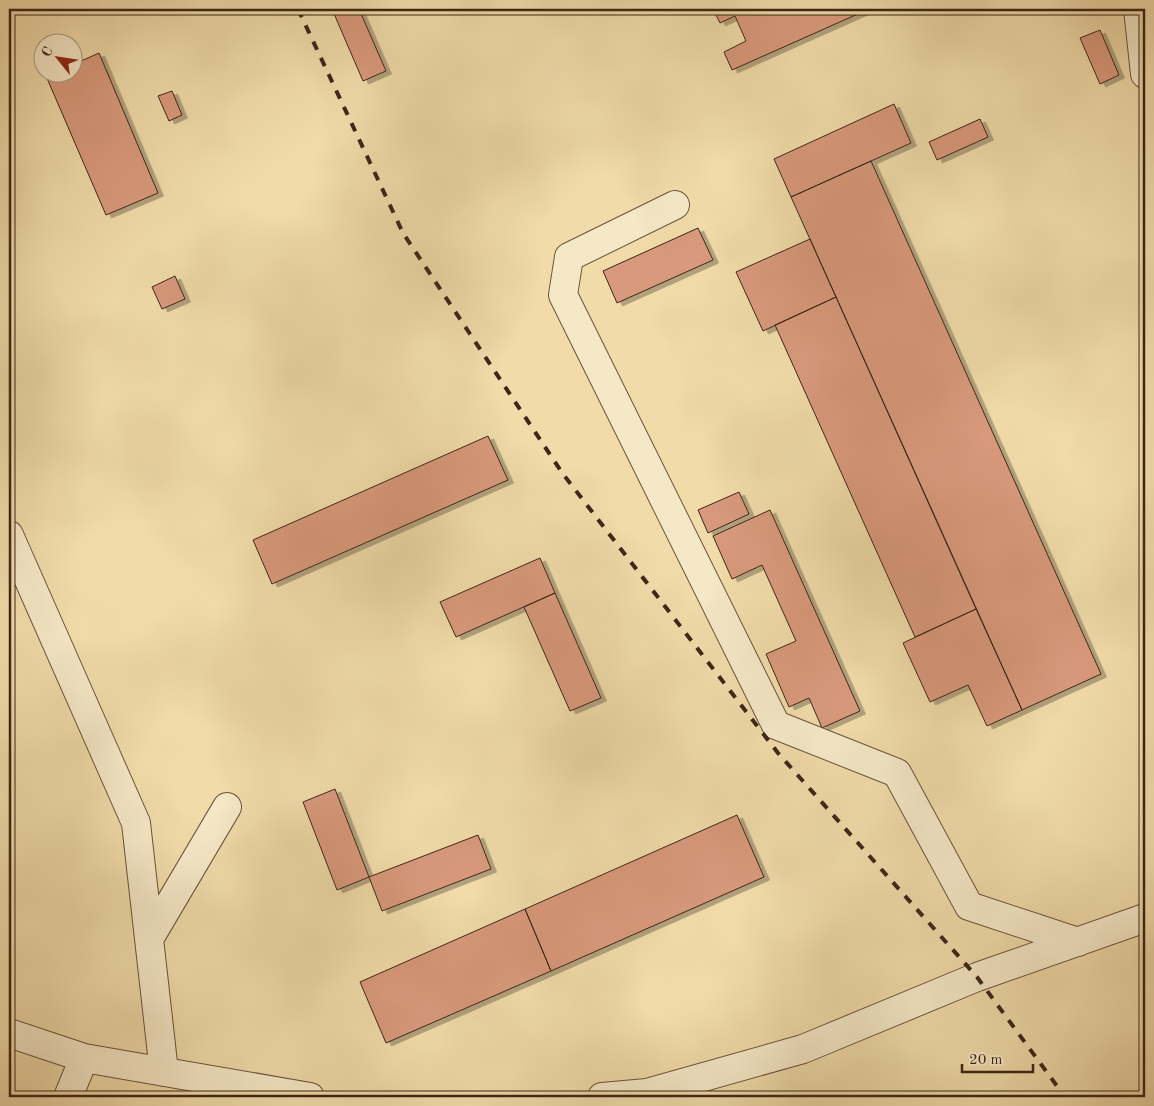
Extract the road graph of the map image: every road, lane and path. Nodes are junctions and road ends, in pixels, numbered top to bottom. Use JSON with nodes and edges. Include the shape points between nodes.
{"nodes":[{"id":1,"x":1138,"y":9,"type":"edge"},
{"id":2,"x":1145,"y":74,"type":"edge"},
{"id":3,"x":675,"y":206,"type":"dead end"},
{"id":4,"x":9,"y":535,"type":"edge"},
{"id":5,"x":227,"y":807,"type":"dead end"},
{"id":6,"x":1145,"y":918,"type":"edge"},
{"id":7,"x":149,"y":939,"type":"junction"},
{"id":8,"x":1078,"y":942,"type":"junction"},
{"id":9,"x":9,"y":1033,"type":"edge"},
{"id":10,"x":84,"y":1058,"type":"junction"},
{"id":11,"x":164,"y":1072,"type":"junction"},
{"id":12,"x":68,"y":1097,"type":"edge"},
{"id":13,"x":310,"y":1097,"type":"edge"},
{"id":14,"x":602,"y":1097,"type":"edge"}],
"edges":[{"from":1,"to":2,"type":"street"},
{"from":3,"to":8,"type":"street","via":[[570,257],[563,295],[776,725],[898,772],[969,906]]},
{"from":4,"to":7,"type":"street","via":[[136,823]]},
{"from":5,"to":7,"type":"street"},
{"from":6,"to":8,"type":"street"},
{"from":7,"to":11,"type":"street"},
{"from":8,"to":14,"type":"street","via":[[977,977],[803,1049],[647,1093]]},
{"from":9,"to":10,"type":"street"},
{"from":10,"to":11,"type":"street"},
{"from":10,"to":12,"type":"street"},
{"from":11,"to":13,"type":"street"}]}
